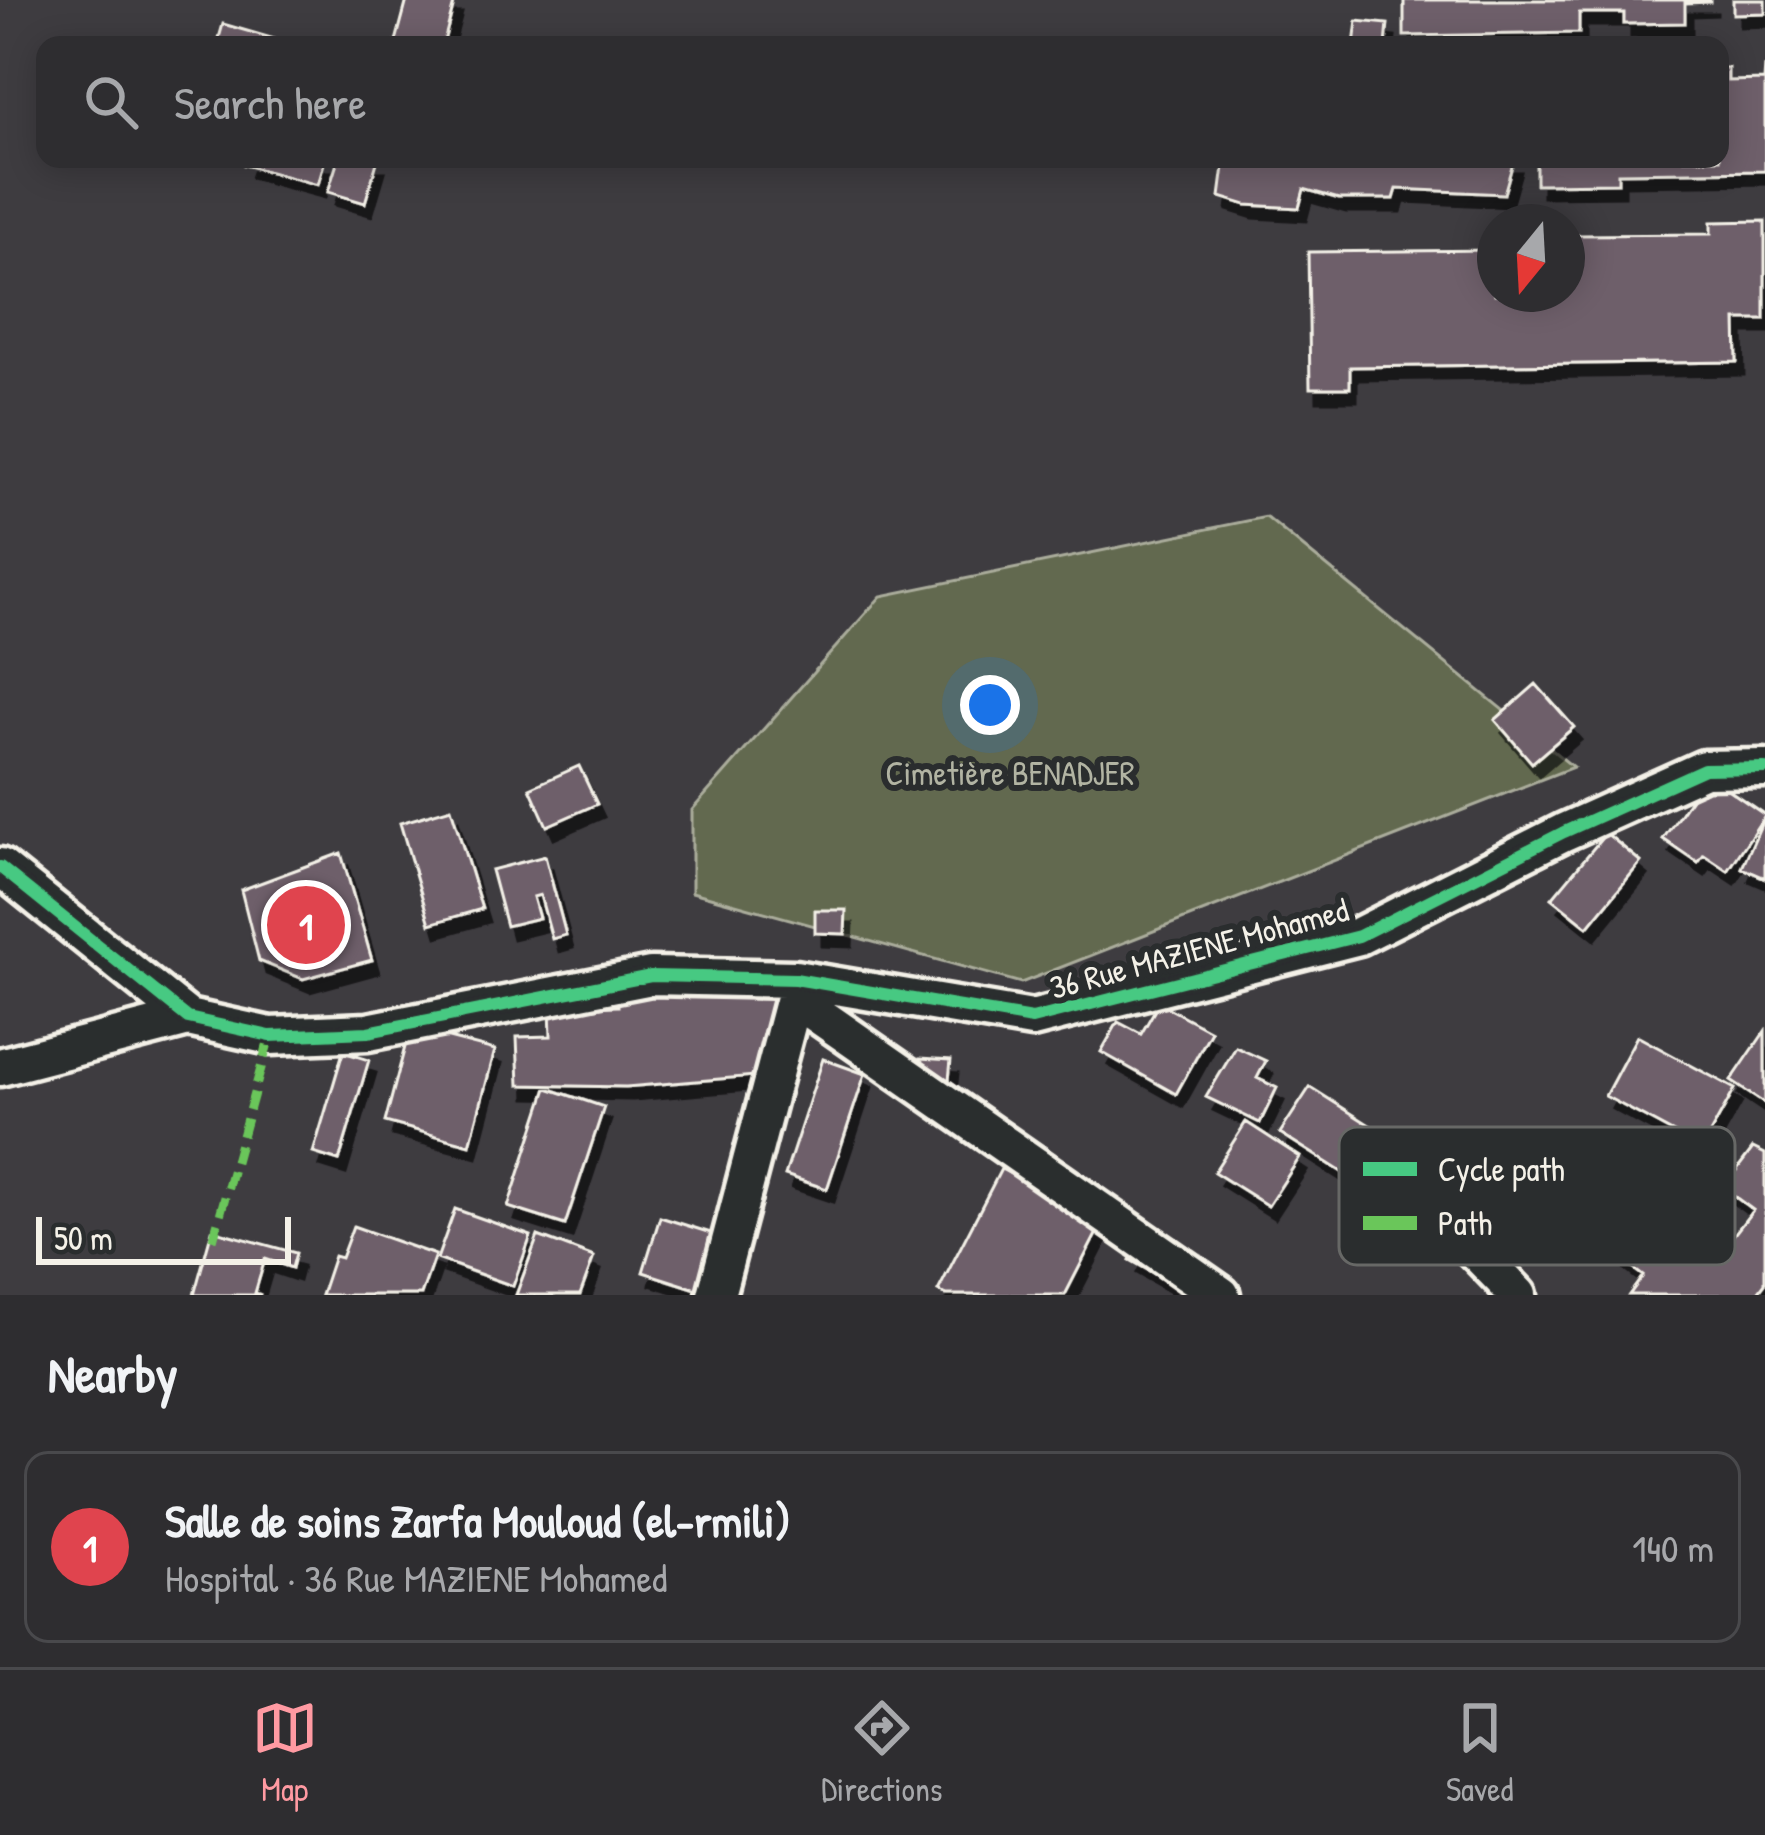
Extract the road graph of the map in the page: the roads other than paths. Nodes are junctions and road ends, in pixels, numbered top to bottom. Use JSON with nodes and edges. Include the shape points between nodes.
{"nodes":[{"id":1,"x":1765,"y":768,"type":"edge"},
{"id":2,"x":0,"y":867,"type":"edge"},
{"id":3,"x":794,"y":988,"type":"junction"},
{"id":4,"x":188,"y":1018,"type":"junction"},
{"id":5,"x":0,"y":1067,"type":"edge"},
{"id":6,"x":1489,"y":1265,"type":"edge"},
{"id":7,"x":1217,"y":1294,"type":"edge"},
{"id":8,"x":716,"y":1295,"type":"edge"},
{"id":9,"x":1518,"y":1295,"type":"edge"}],
"edges":[{"from":1,"to":3,"type":"street","name":"36 Rue MAZIENE Mohamed","via":[[1704,769],[1359,936],[1032,1019]]},
{"from":2,"to":4,"type":"street"},
{"from":3,"to":4,"type":"street","name":"36 Rue MAZIENE Mohamed","via":[[650,976],[368,1033],[270,1036]]},
{"from":3,"to":7,"type":"street"},
{"from":3,"to":8,"type":"street"},
{"from":4,"to":5,"type":"street"},
{"from":6,"to":9,"type":"street"}]}
